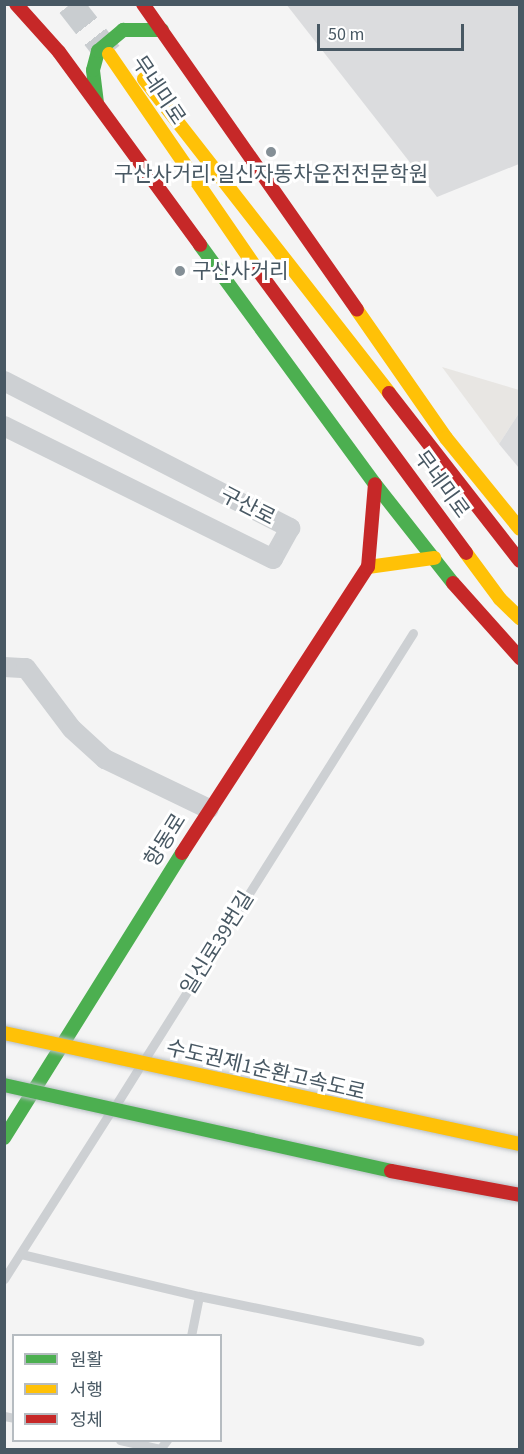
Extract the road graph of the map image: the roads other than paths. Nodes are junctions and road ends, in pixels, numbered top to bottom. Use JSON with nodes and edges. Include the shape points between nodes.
{"nodes":[{"id":1,"x":16,"y":4,"type":"edge"},
{"id":2,"x":143,"y":4,"type":"edge"},
{"id":3,"x":162,"y":30,"type":"junction"},
{"id":4,"x":97,"y":104,"type":"junction"},
{"id":5,"x":4,"y":381,"type":"edge"},
{"id":6,"x":4,"y":426,"type":"edge"},
{"id":7,"x":375,"y":484,"type":"junction"},
{"id":8,"x":519,"y":529,"type":"edge"},
{"id":9,"x":434,"y":558,"type":"junction"},
{"id":10,"x":519,"y":561,"type":"edge"},
{"id":11,"x":368,"y":567,"type":"junction"},
{"id":12,"x":519,"y":618,"type":"edge"},
{"id":13,"x":413,"y":633,"type":"dead end"},
{"id":14,"x":519,"y":658,"type":"edge"},
{"id":15,"x":4,"y":667,"type":"edge"},
{"id":16,"x":209,"y":809,"type":"junction"},
{"id":17,"x":4,"y":1033,"type":"edge"},
{"id":18,"x":4,"y":1085,"type":"edge"},
{"id":19,"x":4,"y":1138,"type":"edge"},
{"id":20,"x":519,"y":1144,"type":"edge"},
{"id":21,"x":519,"y":1195,"type":"edge"},
{"id":22,"x":21,"y":1254,"type":"junction"},
{"id":23,"x":4,"y":1279,"type":"edge"},
{"id":24,"x":199,"y":1296,"type":"junction"},
{"id":25,"x":190,"y":1334,"type":"edge"},
{"id":26,"x":419,"y":1341,"type":"dead end"},
{"id":27,"x":129,"y":1442,"type":"edge"},
{"id":28,"x":165,"y":1442,"type":"edge"}],
"edges":[{"from":1,"to":4,"type":"main road","via":[[59,52]]},
{"from":2,"to":3,"type":"main road"},
{"from":3,"to":4,"type":"main road","via":[[123,30],[98,51],[93,70]]},
{"from":3,"to":8,"type":"main road","via":[[446,438]]},
{"from":4,"to":7,"type":"main road"},
{"from":5,"to":6,"type":"street","name":"구산로","via":[[290,528],[273,559]]},
{"from":7,"to":9,"type":"main road"},
{"from":7,"to":11,"type":"main road","name":"항동로"},
{"from":9,"to":11,"type":"main road"},
{"from":9,"to":14,"type":"main road"},
{"from":10,"to":12,"type":"main road","name":"무네미로","via":[[149,82],[109,54],[215,212],[500,598]]},
{"from":11,"to":16,"type":"main road","name":"항동로"},
{"from":13,"to":22,"type":"lane","name":"일신로39번길"},
{"from":15,"to":16,"type":"street","via":[[26,668],[72,729],[105,759]]},
{"from":16,"to":19,"type":"main road","name":"항동로"},
{"from":17,"to":20,"type":"main road","name":"수도권제1순환고속도로","bridge":true},
{"from":18,"to":21,"type":"main road","bridge":true,"via":[[443,1182]]},
{"from":22,"to":23,"type":"lane","name":"일신로39번길"},
{"from":22,"to":24,"type":"lane"},
{"from":24,"to":25,"type":"lane"},
{"from":24,"to":26,"type":"lane"},
{"from":27,"to":28,"type":"lane","via":[[160,1449]]}]}
